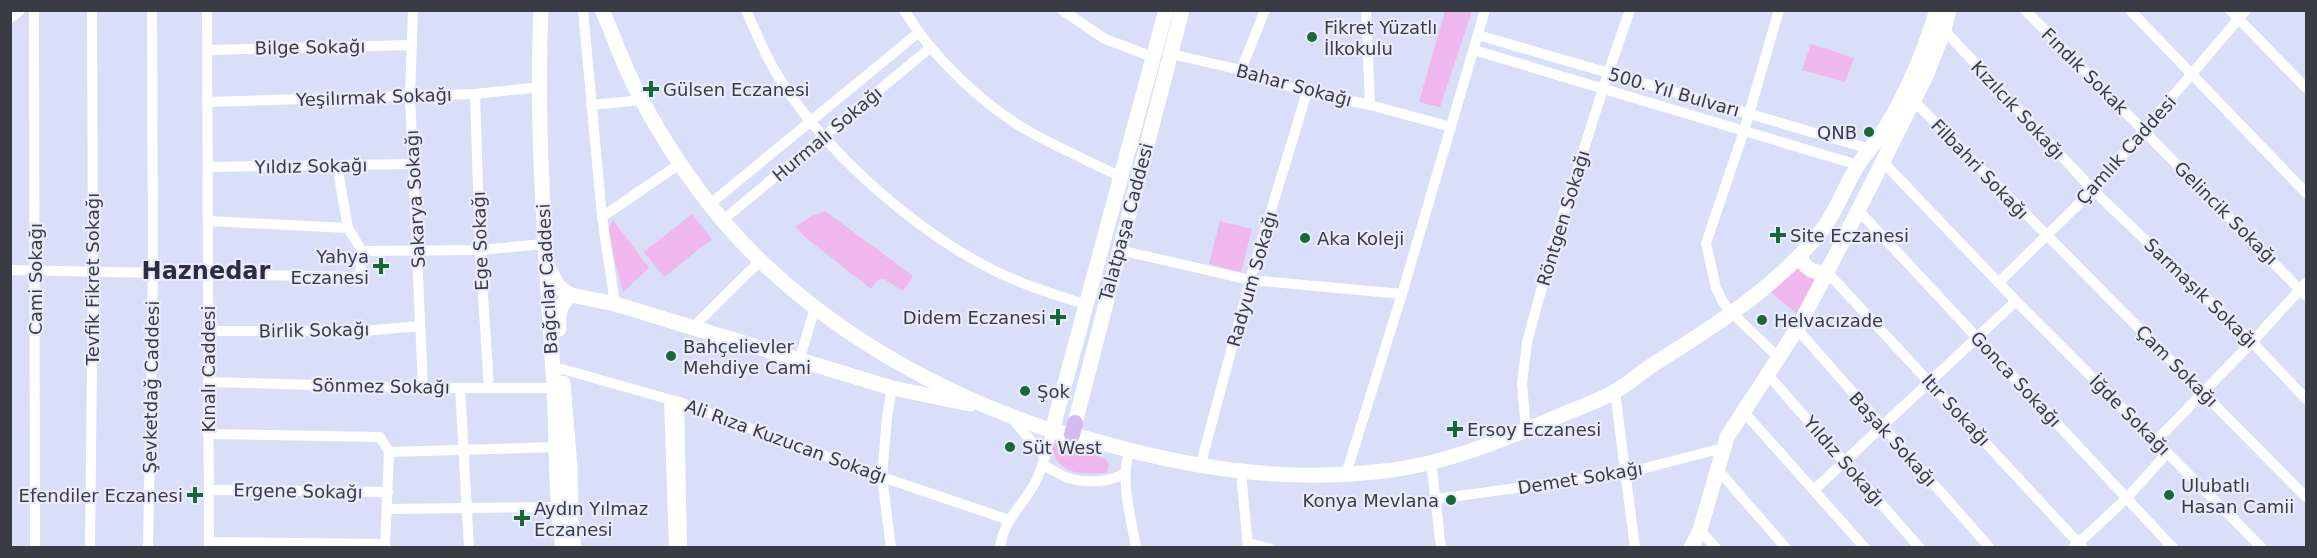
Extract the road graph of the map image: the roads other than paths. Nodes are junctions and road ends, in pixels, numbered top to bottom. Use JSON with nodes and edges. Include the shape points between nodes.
{"nodes":[{"id":1,"x":18,"y":10,"type":"edge"},
{"id":2,"x":34,"y":10,"type":"edge"},
{"id":3,"x":92,"y":10,"type":"edge"},
{"id":4,"x":152,"y":10,"type":"edge"},
{"id":5,"x":207,"y":10,"type":"edge"},
{"id":6,"x":413,"y":10,"type":"edge"},
{"id":7,"x":542,"y":10,"type":"edge"},
{"id":8,"x":583,"y":10,"type":"edge"},
{"id":9,"x":602,"y":10,"type":"edge"},
{"id":10,"x":746,"y":10,"type":"edge"},
{"id":11,"x":904,"y":10,"type":"edge"},
{"id":12,"x":1062,"y":10,"type":"edge"},
{"id":13,"x":1166,"y":10,"type":"edge"},
{"id":14,"x":1182,"y":10,"type":"edge"},
{"id":15,"x":1265,"y":10,"type":"edge"},
{"id":16,"x":1366,"y":10,"type":"edge"},
{"id":17,"x":1485,"y":10,"type":"edge"},
{"id":18,"x":1630,"y":10,"type":"edge"},
{"id":19,"x":1779,"y":10,"type":"edge"},
{"id":20,"x":1937,"y":10,"type":"edge"},
{"id":21,"x":1949,"y":10,"type":"edge"},
{"id":22,"x":2025,"y":10,"type":"edge"},
{"id":23,"x":2130,"y":10,"type":"edge"},
{"id":24,"x":2230,"y":10,"type":"edge"},
{"id":25,"x":2243,"y":15,"type":"edge"},
{"id":26,"x":10,"y":16,"type":"edge"},
{"id":27,"x":1938,"y":29,"type":"junction"},
{"id":28,"x":918,"y":33,"type":"junction"},
{"id":29,"x":1478,"y":35,"type":"junction"},
{"id":30,"x":412,"y":45,"type":"junction"},
{"id":31,"x":931,"y":47,"type":"junction"},
{"id":32,"x":207,"y":50,"type":"junction"},
{"id":33,"x":1474,"y":50,"type":"junction"},
{"id":34,"x":1171,"y":54,"type":"junction"},
{"id":35,"x":1153,"y":57,"type":"junction"},
{"id":36,"x":1241,"y":70,"type":"junction"},
{"id":37,"x":1608,"y":73,"type":"junction"},
{"id":38,"x":2192,"y":74,"type":"junction"},
{"id":39,"x":540,"y":87,"type":"junction"},
{"id":40,"x":2307,"y":88,"type":"edge"},
{"id":41,"x":1603,"y":89,"type":"junction"},
{"id":42,"x":1307,"y":92,"type":"junction"},
{"id":43,"x":475,"y":94,"type":"junction"},
{"id":44,"x":410,"y":96,"type":"junction"},
{"id":45,"x":642,"y":100,"type":"junction"},
{"id":46,"x":1914,"y":101,"type":"junction"},
{"id":47,"x":208,"y":102,"type":"junction"},
{"id":48,"x":591,"y":105,"type":"junction"},
{"id":49,"x":1370,"y":105,"type":"junction"},
{"id":50,"x":1748,"y":114,"type":"junction"},
{"id":51,"x":812,"y":122,"type":"junction"},
{"id":52,"x":1451,"y":127,"type":"junction"},
{"id":53,"x":1744,"y":131,"type":"junction"},
{"id":54,"x":2145,"y":131,"type":"junction"},
{"id":55,"x":826,"y":136,"type":"junction"},
{"id":56,"x":1870,"y":149,"type":"junction"},
{"id":57,"x":681,"y":163,"type":"junction"},
{"id":58,"x":1884,"y":163,"type":"junction"},
{"id":59,"x":413,"y":164,"type":"junction"},
{"id":60,"x":337,"y":165,"type":"junction"},
{"id":61,"x":1858,"y":165,"type":"junction"},
{"id":62,"x":208,"y":167,"type":"junction"},
{"id":63,"x":1121,"y":177,"type":"junction"},
{"id":64,"x":2093,"y":190,"type":"junction"},
{"id":65,"x":2307,"y":193,"type":"edge"},
{"id":66,"x":710,"y":204,"type":"junction"},
{"id":67,"x":1859,"y":211,"type":"junction"},
{"id":68,"x":602,"y":217,"type":"junction"},
{"id":69,"x":723,"y":220,"type":"junction"},
{"id":70,"x":208,"y":221,"type":"junction"},
{"id":71,"x":348,"y":228,"type":"junction"},
{"id":72,"x":2046,"y":236,"type":"junction"},
{"id":73,"x":544,"y":244,"type":"junction"},
{"id":74,"x":417,"y":250,"type":"junction"},
{"id":75,"x":480,"y":250,"type":"junction"},
{"id":76,"x":1119,"y":250,"type":"junction"},
{"id":77,"x":362,"y":251,"type":"junction"},
{"id":78,"x":1800,"y":256,"type":"junction"},
{"id":79,"x":545,"y":260,"type":"junction"},
{"id":80,"x":761,"y":260,"type":"junction"},
{"id":81,"x":35,"y":269,"type":"junction"},
{"id":82,"x":10,"y":270,"type":"edge"},
{"id":83,"x":93,"y":271,"type":"junction"},
{"id":84,"x":153,"y":272,"type":"junction"},
{"id":85,"x":208,"y":272,"type":"junction"},
{"id":86,"x":1827,"y":272,"type":"junction"},
{"id":87,"x":1250,"y":280,"type":"junction"},
{"id":88,"x":1998,"y":283,"type":"junction"},
{"id":89,"x":2305,"y":289,"type":"edge"},
{"id":90,"x":1402,"y":294,"type":"junction"},
{"id":91,"x":571,"y":295,"type":"junction"},
{"id":92,"x":2016,"y":301,"type":"junction"},
{"id":93,"x":615,"y":304,"type":"junction"},
{"id":94,"x":1088,"y":305,"type":"junction"},
{"id":95,"x":815,"y":308,"type":"junction"},
{"id":96,"x":1732,"y":313,"type":"junction"},
{"id":97,"x":420,"y":326,"type":"junction"},
{"id":98,"x":693,"y":327,"type":"junction"},
{"id":99,"x":1797,"y":329,"type":"junction"},
{"id":100,"x":208,"y":330,"type":"junction"},
{"id":101,"x":1977,"y":337,"type":"junction"},
{"id":102,"x":2252,"y":342,"type":"junction"},
{"id":103,"x":885,"y":354,"type":"junction"},
{"id":104,"x":1778,"y":357,"type":"junction"},
{"id":105,"x":799,"y":360,"type":"junction"},
{"id":106,"x":562,"y":369,"type":"junction"},
{"id":107,"x":1768,"y":375,"type":"junction"},
{"id":108,"x":1929,"y":381,"type":"junction"},
{"id":109,"x":208,"y":382,"type":"junction"},
{"id":110,"x":423,"y":387,"type":"junction"},
{"id":111,"x":460,"y":388,"type":"junction"},
{"id":112,"x":489,"y":388,"type":"junction"},
{"id":113,"x":554,"y":388,"type":"junction"},
{"id":114,"x":892,"y":388,"type":"junction"},
{"id":115,"x":1615,"y":392,"type":"junction"},
{"id":116,"x":2204,"y":393,"type":"junction"},
{"id":117,"x":2307,"y":399,"type":"edge"},
{"id":118,"x":674,"y":401,"type":"junction"},
{"id":119,"x":1743,"y":411,"type":"junction"},
{"id":120,"x":1003,"y":412,"type":"junction"},
{"id":121,"x":1882,"y":426,"type":"junction"},
{"id":122,"x":1073,"y":429,"type":"junction"},
{"id":123,"x":1526,"y":430,"type":"junction"},
{"id":124,"x":1052,"y":431,"type":"junction"},
{"id":125,"x":208,"y":434,"type":"junction"},
{"id":126,"x":2156,"y":441,"type":"junction"},
{"id":127,"x":556,"y":447,"type":"junction"},
{"id":128,"x":1723,"y":448,"type":"junction"},
{"id":129,"x":464,"y":450,"type":"junction"},
{"id":130,"x":1129,"y":451,"type":"junction"},
{"id":131,"x":389,"y":452,"type":"junction"},
{"id":132,"x":2168,"y":453,"type":"junction"},
{"id":133,"x":1043,"y":460,"type":"junction"},
{"id":134,"x":1431,"y":461,"type":"junction"},
{"id":135,"x":1844,"y":461,"type":"junction"},
{"id":136,"x":1200,"y":467,"type":"junction"},
{"id":137,"x":1719,"y":471,"type":"junction"},
{"id":138,"x":1241,"y":472,"type":"junction"},
{"id":139,"x":1124,"y":473,"type":"junction"},
{"id":140,"x":1626,"y":473,"type":"junction"},
{"id":141,"x":1346,"y":474,"type":"junction"},
{"id":142,"x":882,"y":477,"type":"junction"},
{"id":143,"x":1815,"y":489,"type":"junction"},
{"id":144,"x":208,"y":490,"type":"junction"},
{"id":145,"x":388,"y":492,"type":"junction"},
{"id":146,"x":2307,"y":497,"type":"edge"},
{"id":147,"x":2127,"y":498,"type":"junction"},
{"id":148,"x":1436,"y":499,"type":"junction"},
{"id":149,"x":559,"y":507,"type":"junction"},
{"id":150,"x":466,"y":508,"type":"junction"},
{"id":151,"x":388,"y":509,"type":"junction"},
{"id":152,"x":1009,"y":520,"type":"junction"},
{"id":153,"x":1700,"y":530,"type":"junction"},
{"id":154,"x":209,"y":545,"type":"edge"},
{"id":155,"x":1248,"y":545,"type":"edge"},
{"id":156,"x":385,"y":546,"type":"edge"},
{"id":157,"x":2078,"y":546,"type":"edge"},
{"id":158,"x":35,"y":548,"type":"edge"},
{"id":159,"x":90,"y":548,"type":"edge"},
{"id":160,"x":148,"y":548,"type":"edge"},
{"id":161,"x":469,"y":548,"type":"edge"},
{"id":162,"x":563,"y":548,"type":"edge"},
{"id":163,"x":574,"y":548,"type":"edge"},
{"id":164,"x":674,"y":548,"type":"edge"},
{"id":165,"x":682,"y":548,"type":"edge"},
{"id":166,"x":891,"y":548,"type":"edge"},
{"id":167,"x":1000,"y":548,"type":"edge"},
{"id":168,"x":1136,"y":548,"type":"edge"},
{"id":169,"x":1269,"y":548,"type":"edge"},
{"id":170,"x":1441,"y":548,"type":"edge"},
{"id":171,"x":1635,"y":548,"type":"edge"},
{"id":172,"x":1691,"y":548,"type":"edge"},
{"id":173,"x":1716,"y":548,"type":"edge"},
{"id":174,"x":1786,"y":548,"type":"edge"},
{"id":175,"x":1866,"y":548,"type":"edge"},
{"id":176,"x":1920,"y":548,"type":"edge"},
{"id":177,"x":1990,"y":548,"type":"edge"},
{"id":178,"x":2173,"y":548,"type":"edge"},
{"id":179,"x":2262,"y":548,"type":"edge"}],
"edges":[{"from":1,"to":26,"type":"street"},
{"from":2,"to":81,"type":"street","name":"Cami Sokağı"},
{"from":3,"to":83,"type":"street","name":"Tevfik Fikret Sokağı"},
{"from":4,"to":84,"type":"street","name":"Şevketdağ Caddesi"},
{"from":5,"to":32,"type":"street","name":"Kınalı Caddesi"},
{"from":6,"to":30,"type":"street","name":"Sakarya Sokağı"},
{"from":7,"to":39,"type":"main road","name":"Bağcılar Caddesi"},
{"from":8,"to":48,"type":"street"},
{"from":9,"to":45,"type":"main road"},
{"from":10,"to":51,"type":"street","via":[[779,77]]},
{"from":11,"to":28,"type":"street"},
{"from":12,"to":35,"type":"street","via":[[1105,39]]},
{"from":13,"to":35,"type":"main road","name":"Talatpaşa Caddesi"},
{"from":14,"to":34,"type":"main road","name":"Talatpaşa Caddesi"},
{"from":15,"to":36,"type":"street"},
{"from":16,"to":49,"type":"street"},
{"from":17,"to":29,"type":"street"},
{"from":18,"to":37,"type":"street","name":"Röntgen Sokağı"},
{"from":19,"to":50,"type":"street"},
{"from":20,"to":27,"type":"main road"},
{"from":21,"to":27,"type":"main road"},
{"from":22,"to":54,"type":"street","name":"Fındık Sokak"},
{"from":23,"to":38,"type":"street"},
{"from":24,"to":25,"type":"street"},
{"from":25,"to":38,"type":"street","name":"Çamlık Caddesi"},
{"from":25,"to":40,"type":"street"},
{"from":27,"to":46,"type":"main road"},
{"from":27,"to":56,"type":"main road"},
{"from":27,"to":64,"type":"street","name":"Kızılcık Sokağı"},
{"from":28,"to":31,"type":"street"},
{"from":28,"to":51,"type":"street","name":"Hurmalı Sokağı"},
{"from":29,"to":33,"type":"street"},
{"from":29,"to":37,"type":"street","name":"500. Yıl Bulvarı"},
{"from":30,"to":32,"type":"street","name":"Bilge Sokağı"},
{"from":30,"to":44,"type":"street","name":"Sakarya Sokağı"},
{"from":31,"to":55,"type":"street","name":"Hurmalı Sokağı"},
{"from":31,"to":63,"type":"street","via":[[996,110],[1030,132]]},
{"from":32,"to":47,"type":"street","name":"Kınalı Caddesi"},
{"from":33,"to":41,"type":"street","name":"500. Yıl Bulvarı"},
{"from":33,"to":52,"type":"street"},
{"from":34,"to":36,"type":"street","name":"Bahar Sokağı"},
{"from":34,"to":76,"type":"main road","name":"Talatpaşa Caddesi"},
{"from":35,"to":63,"type":"main road","name":"Talatpaşa Caddesi"},
{"from":36,"to":42,"type":"street","name":"Bahar Sokağı"},
{"from":37,"to":41,"type":"street","name":"Röntgen Sokağı"},
{"from":37,"to":50,"type":"street","name":"500. Yıl Bulvarı"},
{"from":38,"to":54,"type":"street","name":"Çamlık Caddesi"},
{"from":38,"to":65,"type":"street"},
{"from":39,"to":43,"type":"street","name":"Yeşilırmak Sokağı"},
{"from":39,"to":73,"type":"main road","name":"Bağcılar Caddesi"},
{"from":41,"to":53,"type":"street","name":"500. Yıl Bulvarı"},
{"from":41,"to":123,"type":"street","name":"Röntgen Sokağı","via":[[1527,342],[1522,384]]},
{"from":42,"to":49,"type":"street","name":"Bahar Sokağı"},
{"from":42,"to":87,"type":"street","name":"Radyum Sokağı"},
{"from":43,"to":44,"type":"street","name":"Yeşilırmak Sokağı"},
{"from":43,"to":75,"type":"street","name":"Ege Sokağı"},
{"from":44,"to":47,"type":"street","name":"Yeşilırmak Sokağı"},
{"from":44,"to":59,"type":"street","name":"Sakarya Sokağı"},
{"from":45,"to":48,"type":"street"},
{"from":45,"to":57,"type":"main road"},
{"from":46,"to":58,"type":"main road"},
{"from":46,"to":72,"type":"street","name":"Filbahri Sokağı"},
{"from":47,"to":62,"type":"street","name":"Kınalı Caddesi"},
{"from":48,"to":68,"type":"street"},
{"from":49,"to":52,"type":"street","name":"Bahar Sokağı"},
{"from":50,"to":53,"type":"street"},
{"from":50,"to":56,"type":"street","name":"500. Yıl Bulvarı"},
{"from":51,"to":55,"type":"street"},
{"from":51,"to":66,"type":"street","name":"Hurmalı Sokağı"},
{"from":52,"to":90,"type":"street"},
{"from":53,"to":61,"type":"street","name":"500. Yıl Bulvarı"},
{"from":53,"to":96,"type":"street","via":[[1706,243],[1716,288]]},
{"from":54,"to":64,"type":"street","name":"Çamlık Caddesi"},
{"from":54,"to":89,"type":"street","name":"Gelincik Sokağı"},
{"from":55,"to":69,"type":"street","name":"Hurmalı Sokağı"},
{"from":55,"to":94,"type":"street","via":[[862,176],[955,249],[1045,292]]},
{"from":56,"to":58,"type":"main road"},
{"from":56,"to":61,"type":"main road"},
{"from":57,"to":66,"type":"main road"},
{"from":57,"to":68,"type":"street"},
{"from":58,"to":67,"type":"main road"},
{"from":58,"to":88,"type":"street","name":"İğde Sokağı"},
{"from":59,"to":60,"type":"street","name":"Yıldız Sokağı"},
{"from":59,"to":74,"type":"street","name":"Sakarya Sokağı"},
{"from":60,"to":62,"type":"street","name":"Yıldız Sokağı"},
{"from":60,"to":71,"type":"street"},
{"from":61,"to":78,"type":"main road","via":[[1828,222]]},
{"from":62,"to":70,"type":"street","name":"Kınalı Caddesi"},
{"from":63,"to":94,"type":"main road","name":"Talatpaşa Caddesi"},
{"from":64,"to":72,"type":"street","name":"Çamlık Caddesi"},
{"from":64,"to":102,"type":"street","name":"Sarmaşık Sokağı"},
{"from":66,"to":69,"type":"main road"},
{"from":67,"to":86,"type":"main road"},
{"from":67,"to":101,"type":"street","name":"Gonca Sokağı"},
{"from":68,"to":93,"type":"street"},
{"from":69,"to":80,"type":"main road"},
{"from":70,"to":71,"type":"street"},
{"from":70,"to":85,"type":"street","name":"Kınalı Caddesi"},
{"from":71,"to":77,"type":"street"},
{"from":72,"to":88,"type":"street","name":"Çamlık Caddesi"},
{"from":72,"to":116,"type":"street","name":"Çam Sokağı"},
{"from":73,"to":75,"type":"street"},
{"from":73,"to":79,"type":"main road","name":"Bağcılar Caddesi"},
{"from":74,"to":75,"type":"street"},
{"from":74,"to":77,"type":"street"},
{"from":74,"to":97,"type":"street","name":"Sakarya Sokağı"},
{"from":75,"to":112,"type":"street","name":"Ege Sokağı"},
{"from":76,"to":87,"type":"street"},
{"from":76,"to":122,"type":"main road","name":"Talatpaşa Caddesi"},
{"from":77,"to":85,"type":"street","via":[[360,277]]},
{"from":78,"to":86,"type":"main road","via":[[1807,267]]},
{"from":78,"to":96,"type":"main road"},
{"from":79,"to":91,"type":"main road","via":[[558,286]]},
{"from":79,"to":113,"type":"main road","name":"Bağcılar Caddesi"},
{"from":80,"to":95,"type":"main road"},
{"from":80,"to":98,"type":"street"},
{"from":81,"to":82,"type":"street"},
{"from":81,"to":83,"type":"street"},
{"from":81,"to":158,"type":"street","name":"Cami Sokağı"},
{"from":83,"to":84,"type":"street"},
{"from":83,"to":159,"type":"street","name":"Tevfik Fikret Sokağı"},
{"from":84,"to":85,"type":"street"},
{"from":84,"to":160,"type":"street","name":"Şevketdağ Caddesi"},
{"from":85,"to":100,"type":"street","name":"Kınalı Caddesi"},
{"from":86,"to":99,"type":"main road"},
{"from":86,"to":108,"type":"street","name":"Itır Sokağı"},
{"from":87,"to":90,"type":"street"},
{"from":87,"to":136,"type":"street","name":"Radyum Sokağı"},
{"from":88,"to":92,"type":"street","name":"İğde Sokağı"},
{"from":89,"to":102,"type":"street"},
{"from":90,"to":141,"type":"street"},
{"from":91,"to":93,"type":"main road"},
{"from":91,"to":106,"type":"main road","via":[[558,311]]},
{"from":92,"to":101,"type":"street"},
{"from":92,"to":126,"type":"street","name":"İğde Sokağı"},
{"from":93,"to":98,"type":"main road"},
{"from":94,"to":124,"type":"main road","name":"Talatpaşa Caddesi"},
{"from":95,"to":103,"type":"main road"},
{"from":95,"to":105,"type":"street"},
{"from":96,"to":104,"type":"street"},
{"from":96,"to":115,"type":"main road"},
{"from":97,"to":100,"type":"street","name":"Birlik Sokağı","via":[[363,331]]},
{"from":97,"to":110,"type":"street","name":"Sakarya Sokağı"},
{"from":98,"to":105,"type":"main road"},
{"from":99,"to":104,"type":"main road"},
{"from":99,"to":121,"type":"street","name":"Başak Sokağı"},
{"from":100,"to":109,"type":"street","name":"Kınalı Caddesi"},
{"from":101,"to":108,"type":"street"},
{"from":101,"to":147,"type":"street","name":"Gonca Sokağı"},
{"from":102,"to":116,"type":"street"},
{"from":102,"to":117,"type":"street","name":"Sarmaşık Sokağı"},
{"from":103,"to":114,"type":"main road","via":[[896,367]]},
{"from":103,"to":120,"type":"main road"},
{"from":104,"to":107,"type":"main road"},
{"from":105,"to":114,"type":"main road"},
{"from":106,"to":118,"type":"street","name":"Ali Rıza Kuzucan Sokağı"},
{"from":106,"to":163,"type":"main road"},
{"from":107,"to":119,"type":"main road"},
{"from":107,"to":135,"type":"street","name":"Yıldız Sokağı"},
{"from":108,"to":121,"type":"street"},
{"from":108,"to":157,"type":"street","name":"Itır Sokağı"},
{"from":109,"to":110,"type":"street","name":"Sönmez Sokağı"},
{"from":109,"to":125,"type":"street","name":"Kınalı Caddesi"},
{"from":110,"to":111,"type":"street","name":"Sönmez Sokağı"},
{"from":111,"to":112,"type":"street","name":"Sönmez Sokağı"},
{"from":111,"to":129,"type":"street"},
{"from":112,"to":113,"type":"street","name":"Sönmez Sokağı"},
{"from":113,"to":127,"type":"main road","name":"Bağcılar Caddesi"},
{"from":114,"to":120,"type":"main road"},
{"from":114,"to":142,"type":"street"},
{"from":115,"to":123,"type":"main road"},
{"from":115,"to":140,"type":"street"},
{"from":116,"to":126,"type":"street"},
{"from":116,"to":146,"type":"street","name":"Çam Sokağı"},
{"from":118,"to":142,"type":"street","name":"Ali Rıza Kuzucan Sokağı"},
{"from":118,"to":164,"type":"street"},
{"from":118,"to":165,"type":"street"},
{"from":119,"to":128,"type":"main road"},
{"from":119,"to":143,"type":"street"},
{"from":120,"to":124,"type":"main road"},
{"from":120,"to":133,"type":"street"},
{"from":121,"to":135,"type":"street"},
{"from":121,"to":177,"type":"street","name":"Başak Sokağı"},
{"from":122,"to":124,"type":"main road"},
{"from":122,"to":130,"type":"main road"},
{"from":123,"to":134,"type":"main road"},
{"from":124,"to":133,"type":"street"},
{"from":125,"to":131,"type":"street","via":[[380,437]]},
{"from":125,"to":144,"type":"street","name":"Kınalı Caddesi"},
{"from":126,"to":132,"type":"street","name":"İğde Sokağı"},
{"from":127,"to":129,"type":"street"},
{"from":127,"to":149,"type":"main road","name":"Bağcılar Caddesi"},
{"from":128,"to":137,"type":"main road"},
{"from":128,"to":140,"type":"street","name":"Demet Sokağı"},
{"from":129,"to":131,"type":"street"},
{"from":129,"to":150,"type":"street"},
{"from":130,"to":136,"type":"main road"},
{"from":130,"to":139,"type":"street"},
{"from":131,"to":145,"type":"street"},
{"from":132,"to":147,"type":"street"},
{"from":132,"to":179,"type":"street","name":"İğde Sokağı"},
{"from":133,"to":139,"type":"street","via":[[1069,478],[1115,480]]},
{"from":133,"to":152,"type":"street","via":[[1035,483]]},
{"from":134,"to":141,"type":"main road","via":[[1387,471]]},
{"from":134,"to":148,"type":"street"},
{"from":135,"to":143,"type":"street"},
{"from":135,"to":176,"type":"street","name":"Yıldız Sokağı"},
{"from":136,"to":138,"type":"main road"},
{"from":137,"to":153,"type":"main road"},
{"from":137,"to":174,"type":"street"},
{"from":138,"to":141,"type":"main road"},
{"from":138,"to":155,"type":"street"},
{"from":139,"to":168,"type":"street"},
{"from":140,"to":148,"type":"street","name":"Demet Sokağı"},
{"from":140,"to":171,"type":"street"},
{"from":142,"to":152,"type":"street","name":"Ali Rıza Kuzucan Sokağı"},
{"from":142,"to":166,"type":"street"},
{"from":143,"to":175,"type":"street"},
{"from":144,"to":145,"type":"street","name":"Ergene Sokağı"},
{"from":144,"to":154,"type":"street","name":"Kınalı Caddesi"},
{"from":145,"to":151,"type":"street"},
{"from":147,"to":157,"type":"street"},
{"from":147,"to":178,"type":"street","name":"Gonca Sokağı"},
{"from":148,"to":170,"type":"street"},
{"from":149,"to":150,"type":"street"},
{"from":149,"to":162,"type":"main road","name":"Bağcılar Caddesi"},
{"from":150,"to":151,"type":"street"},
{"from":150,"to":161,"type":"street"},
{"from":151,"to":156,"type":"street"},
{"from":152,"to":167,"type":"street"},
{"from":153,"to":172,"type":"main road"},
{"from":153,"to":173,"type":"street"},
{"from":154,"to":156,"type":"street"},
{"from":155,"to":169,"type":"street"}]}
